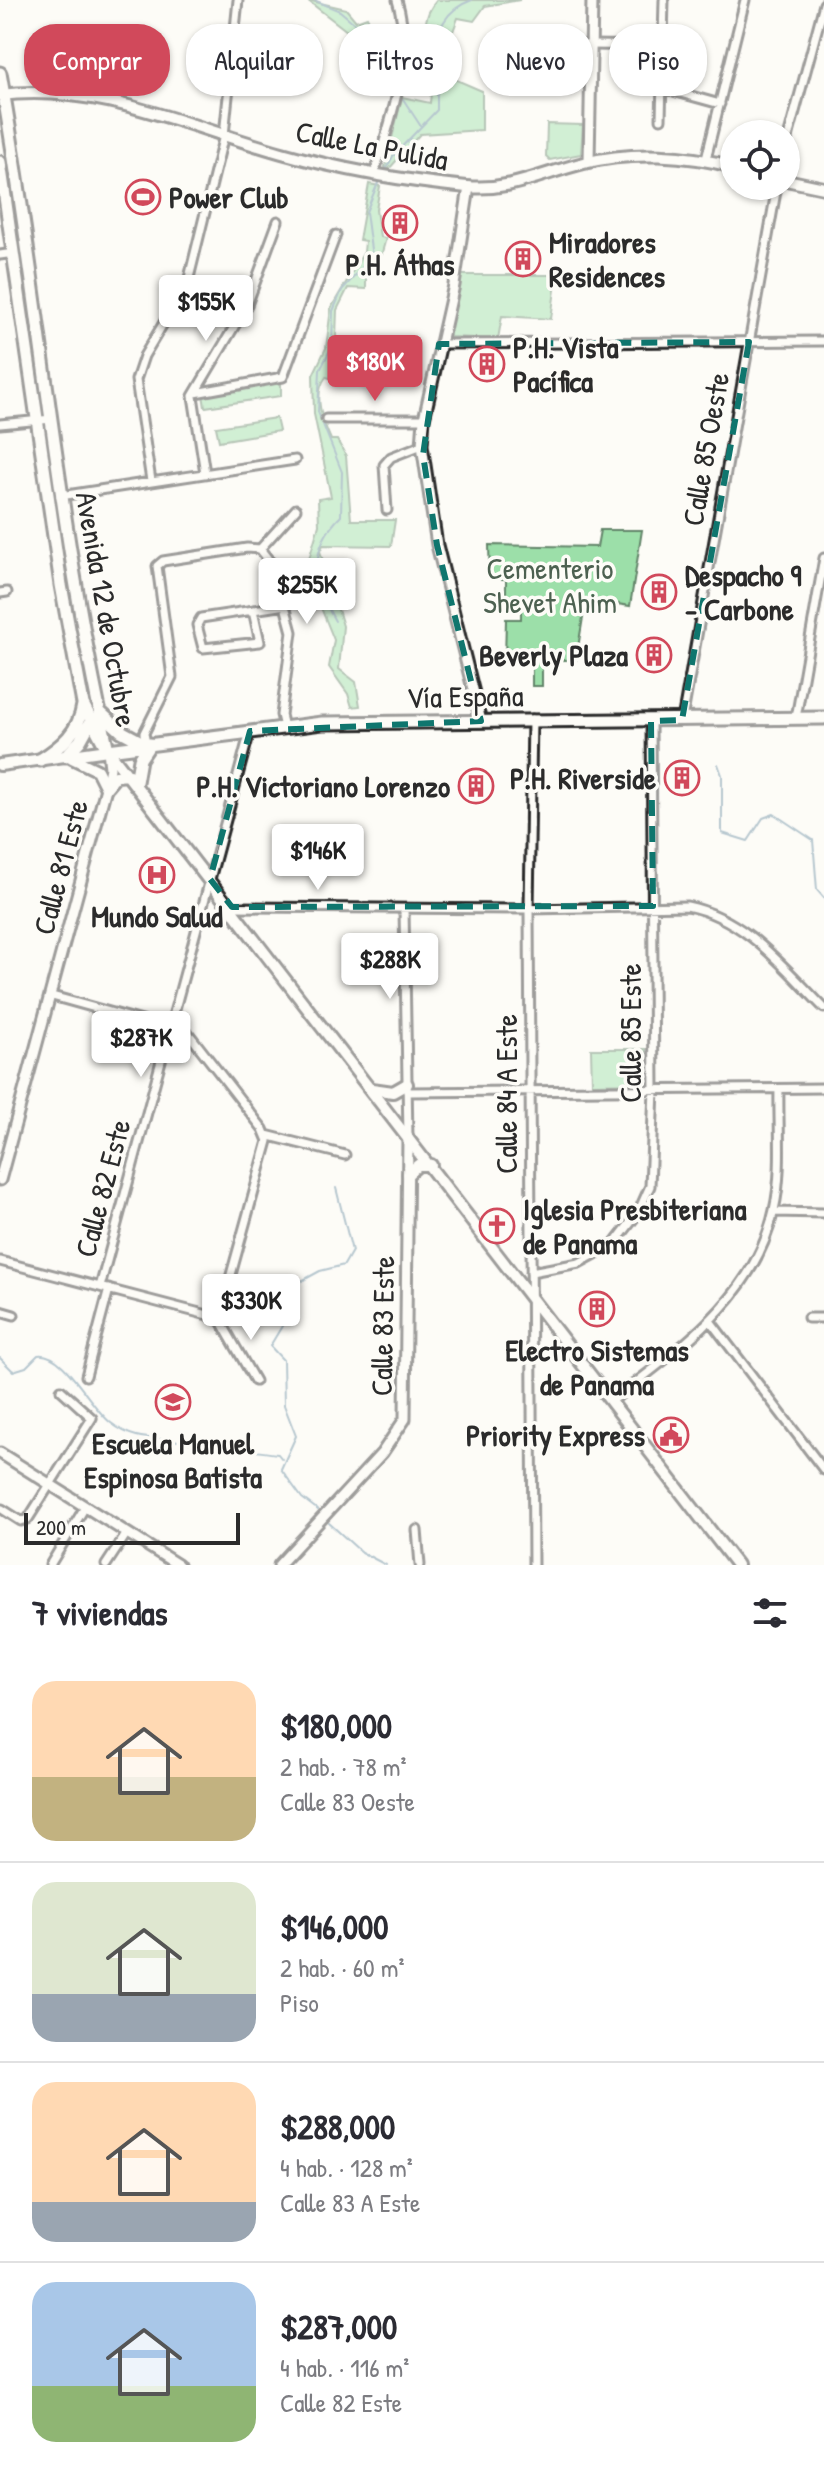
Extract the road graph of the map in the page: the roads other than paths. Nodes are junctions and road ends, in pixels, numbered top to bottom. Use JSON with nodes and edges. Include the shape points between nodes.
{"nodes":[{"id":1,"x":238,"y":0,"type":"edge"},
{"id":2,"x":397,"y":0,"type":"edge"},
{"id":3,"x":592,"y":0,"type":"edge"},
{"id":4,"x":664,"y":0,"type":"edge"},
{"id":5,"x":745,"y":0,"type":"edge"},
{"id":6,"x":824,"y":4,"type":"edge"},
{"id":7,"x":591,"y":24,"type":"edge"},
{"id":8,"x":663,"y":24,"type":"edge"},
{"id":9,"x":0,"y":73,"type":"edge"},
{"id":10,"x":2,"y":95,"type":"edge"},
{"id":11,"x":590,"y":96,"type":"edge"},
{"id":12,"x":662,"y":96,"type":"edge"},
{"id":13,"x":691,"y":96,"type":"edge"},
{"id":14,"x":720,"y":104,"type":"junction"},
{"id":15,"x":661,"y":119,"type":"dead end"},
{"id":16,"x":793,"y":120,"type":"edge"},
{"id":17,"x":224,"y":135,"type":"junction"},
{"id":18,"x":706,"y":159,"type":"junction"},
{"id":19,"x":589,"y":161,"type":"junction"},
{"id":20,"x":0,"y":162,"type":"edge"},
{"id":21,"x":720,"y":163,"type":"edge"},
{"id":22,"x":374,"y":175,"type":"junction"},
{"id":23,"x":800,"y":183,"type":"edge"},
{"id":24,"x":469,"y":187,"type":"junction"},
{"id":25,"x":824,"y":188,"type":"edge"},
{"id":26,"x":774,"y":200,"type":"edge"},
{"id":27,"x":278,"y":221,"type":"dead end"},
{"id":28,"x":336,"y":235,"type":"dead end"},
{"id":29,"x":14,"y":253,"type":"junction"},
{"id":30,"x":0,"y":255,"type":"edge"},
{"id":31,"x":824,"y":341,"type":"edge"},
{"id":32,"x":749,"y":342,"type":"junction"},
{"id":33,"x":439,"y":344,"type":"junction"},
{"id":34,"x":44,"y":360,"type":"junction"},
{"id":35,"x":29,"y":367,"type":"junction"},
{"id":36,"x":195,"y":393,"type":"junction"},
{"id":37,"x":52,"y":419,"type":"junction"},
{"id":38,"x":326,"y":419,"type":"dead end"},
{"id":39,"x":424,"y":419,"type":"junction"},
{"id":40,"x":37,"y":420,"type":"junction"},
{"id":41,"x":0,"y":424,"type":"edge"},
{"id":42,"x":422,"y":445,"type":"junction"},
{"id":43,"x":295,"y":460,"type":"dead end"},
{"id":44,"x":205,"y":473,"type":"junction"},
{"id":45,"x":151,"y":481,"type":"junction"},
{"id":46,"x":62,"y":496,"type":"junction"},
{"id":47,"x":48,"y":498,"type":"junction"},
{"id":48,"x":296,"y":509,"type":"dead end"},
{"id":49,"x":387,"y":510,"type":"dead end"},
{"id":50,"x":260,"y":549,"type":"junction"},
{"id":51,"x":824,"y":558,"type":"edge"},
{"id":52,"x":286,"y":605,"type":"junction"},
{"id":53,"x":253,"y":610,"type":"junction"},
{"id":54,"x":83,"y":704,"type":"junction"},
{"id":55,"x":99,"y":712,"type":"junction"},
{"id":56,"x":796,"y":718,"type":"junction"},
{"id":57,"x":824,"y":718,"type":"edge"},
{"id":58,"x":532,"y":719,"type":"junction"},
{"id":59,"x":682,"y":720,"type":"junction"},
{"id":60,"x":481,"y":721,"type":"junction"},
{"id":61,"x":651,"y":721,"type":"junction"},
{"id":62,"x":90,"y":723,"type":"junction"},
{"id":63,"x":284,"y":727,"type":"junction"},
{"id":64,"x":250,"y":731,"type":"junction"},
{"id":65,"x":148,"y":744,"type":"junction"},
{"id":66,"x":108,"y":750,"type":"junction"},
{"id":67,"x":66,"y":756,"type":"junction"},
{"id":68,"x":40,"y":760,"type":"junction"},
{"id":69,"x":0,"y":765,"type":"edge"},
{"id":70,"x":133,"y":779,"type":"junction"},
{"id":71,"x":106,"y":788,"type":"junction"},
{"id":72,"x":210,"y":879,"type":"junction"},
{"id":73,"x":653,"y":906,"type":"junction"},
{"id":74,"x":232,"y":907,"type":"junction"},
{"id":75,"x":404,"y":909,"type":"junction"},
{"id":76,"x":529,"y":909,"type":"junction"},
{"id":77,"x":52,"y":996,"type":"junction"},
{"id":78,"x":824,"y":1008,"type":"edge"},
{"id":79,"x":171,"y":1026,"type":"junction"},
{"id":80,"x":407,"y":1088,"type":"junction"},
{"id":81,"x":824,"y":1088,"type":"edge"},
{"id":82,"x":372,"y":1089,"type":"junction"},
{"id":83,"x":779,"y":1089,"type":"junction"},
{"id":84,"x":654,"y":1090,"type":"junction"},
{"id":85,"x":530,"y":1092,"type":"junction"},
{"id":86,"x":266,"y":1135,"type":"junction"},
{"id":87,"x":408,"y":1137,"type":"junction"},
{"id":88,"x":345,"y":1155,"type":"dead end"},
{"id":89,"x":431,"y":1165,"type":"junction"},
{"id":90,"x":408,"y":1174,"type":"junction"},
{"id":91,"x":0,"y":1180,"type":"edge"},
{"id":92,"x":774,"y":1212,"type":"junction"},
{"id":93,"x":824,"y":1213,"type":"edge"},
{"id":94,"x":0,"y":1261,"type":"edge"},
{"id":95,"x":531,"y":1272,"type":"junction"},
{"id":96,"x":100,"y":1287,"type":"junction"},
{"id":97,"x":109,"y":1289,"type":"junction"},
{"id":98,"x":531,"y":1295,"type":"junction"},
{"id":99,"x":0,"y":1311,"type":"edge"},
{"id":100,"x":14,"y":1315,"type":"dead end"},
{"id":101,"x":219,"y":1318,"type":"junction"},
{"id":102,"x":808,"y":1318,"type":"dead end"},
{"id":103,"x":824,"y":1318,"type":"edge"},
{"id":104,"x":711,"y":1322,"type":"junction"},
{"id":105,"x":86,"y":1376,"type":"dead end"},
{"id":106,"x":255,"y":1381,"type":"dead end"},
{"id":107,"x":61,"y":1390,"type":"dead end"},
{"id":108,"x":612,"y":1401,"type":"junction"},
{"id":109,"x":0,"y":1453,"type":"edge"},
{"id":110,"x":824,"y":1470,"type":"edge"},
{"id":111,"x":50,"y":1486,"type":"junction"},
{"id":112,"x":85,"y":1507,"type":"junction"},
{"id":113,"x":2,"y":1509,"type":"dead end"},
{"id":114,"x":417,"y":1530,"type":"dead end"},
{"id":115,"x":127,"y":1533,"type":"junction"},
{"id":116,"x":50,"y":1565,"type":"edge"},
{"id":117,"x":106,"y":1565,"type":"edge"},
{"id":118,"x":178,"y":1565,"type":"edge"},
{"id":119,"x":279,"y":1565,"type":"edge"},
{"id":120,"x":420,"y":1565,"type":"edge"},
{"id":121,"x":533,"y":1565,"type":"edge"},
{"id":122,"x":737,"y":1565,"type":"edge"}],
"edges":[{"from":1,"to":17,"type":"street"},
{"from":2,"to":22,"type":"street","via":[[405,31],[404,57]]},
{"from":3,"to":7,"type":"street"},
{"from":4,"to":8,"type":"street"},
{"from":5,"to":14,"type":"street"},
{"from":6,"to":16,"type":"street"},
{"from":9,"to":10,"type":"main road","name":"Avenida 12 de Octubre"},
{"from":10,"to":17,"type":"main road","name":"Calle La Pulida","via":[[79,94]]},
{"from":10,"to":34,"type":"main road","name":"Avenida 12 de Octubre"},
{"from":11,"to":19,"type":"street"},
{"from":12,"to":15,"type":"street"},
{"from":13,"to":14,"type":"street"},
{"from":14,"to":18,"type":"street"},
{"from":17,"to":22,"type":"main road","name":"Calle La Pulida"},
{"from":17,"to":45,"type":"street","via":[[188,282],[144,356],[136,380]]},
{"from":18,"to":19,"type":"main road","name":"Calle La Pulida"},
{"from":18,"to":21,"type":"main road","name":"Calle La Pulida"},
{"from":19,"to":24,"type":"main road","name":"Calle La Pulida","via":[[506,188]]},
{"from":20,"to":29,"type":"main road","name":"Avenida 12 de Octubre"},
{"from":22,"to":24,"type":"main road","name":"Calle La Pulida"},
{"from":23,"to":25,"type":"main road"},
{"from":24,"to":33,"type":"street"},
{"from":26,"to":32,"type":"street","name":"Calle 85 Oeste"},
{"from":27,"to":36,"type":"street","via":[[247,305]]},
{"from":28,"to":36,"type":"street","via":[[283,377]]},
{"from":29,"to":30,"type":"street"},
{"from":29,"to":35,"type":"main road","name":"Avenida 12 de Octubre"},
{"from":31,"to":32,"type":"street"},
{"from":32,"to":33,"type":"street"},
{"from":32,"to":59,"type":"street","name":"Calle 85 Oeste"},
{"from":33,"to":39,"type":"street"},
{"from":34,"to":35,"type":"main road"},
{"from":34,"to":37,"type":"main road","name":"Avenida 12 de Octubre"},
{"from":35,"to":40,"type":"main road","name":"Avenida 12 de Octubre"},
{"from":36,"to":44,"type":"street"},
{"from":37,"to":40,"type":"street"},
{"from":37,"to":46,"type":"main road","name":"Avenida 12 de Octubre"},
{"from":38,"to":39,"type":"street"},
{"from":39,"to":42,"type":"street"},
{"from":40,"to":41,"type":"street"},
{"from":40,"to":47,"type":"main road","name":"Avenida 12 de Octubre"},
{"from":42,"to":49,"type":"street","via":[[384,465]]},
{"from":42,"to":60,"type":"street","via":[[437,545]]},
{"from":43,"to":44,"type":"street"},
{"from":44,"to":45,"type":"street"},
{"from":45,"to":46,"type":"street"},
{"from":46,"to":47,"type":"street"},
{"from":46,"to":55,"type":"main road","name":"Avenida 12 de Octubre"},
{"from":47,"to":54,"type":"main road","name":"Avenida 12 de Octubre"},
{"from":48,"to":50,"type":"street"},
{"from":50,"to":52,"type":"street","via":[[275,568]]},
{"from":50,"to":65,"type":"street","via":[[163,561],[155,571],[172,677],[144,733]]},
{"from":51,"to":56,"type":"street"},
{"from":52,"to":53,"type":"street"},
{"from":52,"to":63,"type":"street","via":[[293,647],[281,715]]},
{"from":53,"to":53,"type":"street","via":[[201,618],[197,625],[203,648],[260,642]]},
{"from":54,"to":62,"type":"main road","name":"Avenida 12 de Octubre"},
{"from":54,"to":68,"type":"main road","via":[[81,720],[70,736]]},
{"from":55,"to":65,"type":"main road"},
{"from":55,"to":66,"type":"main road","name":"Avenida 12 de Octubre"},
{"from":56,"to":57,"type":"main road","name":"Vía España"},
{"from":56,"to":59,"type":"main road","name":"Vía España"},
{"from":58,"to":60,"type":"main road","name":"Vía España"},
{"from":58,"to":61,"type":"main road","name":"Vía España"},
{"from":58,"to":76,"type":"street","name":"Calle 84 A Este"},
{"from":59,"to":61,"type":"main road","name":"Vía España"},
{"from":60,"to":63,"type":"main road","name":"Vía España"},
{"from":61,"to":73,"type":"street","name":"Calle 85 Este"},
{"from":62,"to":66,"type":"main road","name":"Avenida 12 de Octubre"},
{"from":62,"to":67,"type":"main road"},
{"from":63,"to":64,"type":"main road","name":"Vía España"},
{"from":64,"to":65,"type":"main road","name":"Vía España"},
{"from":64,"to":72,"type":"street","name":"Calle 82 Este"},
{"from":65,"to":66,"type":"main road","name":"Vía España"},
{"from":65,"to":70,"type":"main road"},
{"from":66,"to":67,"type":"main road"},
{"from":66,"to":70,"type":"main road"},
{"from":66,"to":71,"type":"street","name":"Calle 81 Este"},
{"from":67,"to":68,"type":"main road"},
{"from":67,"to":71,"type":"main road","via":[[91,764]]},
{"from":68,"to":69,"type":"main road"},
{"from":70,"to":71,"type":"main road","via":[[118,775]]},
{"from":70,"to":72,"type":"main road"},
{"from":71,"to":77,"type":"street","name":"Calle 81 Este"},
{"from":72,"to":74,"type":"main road"},
{"from":72,"to":79,"type":"street","name":"Calle 82 Este"},
{"from":73,"to":76,"type":"street"},
{"from":73,"to":78,"type":"street","via":[[687,906],[730,919]]},
{"from":73,"to":84,"type":"street","name":"Calle 85 Este"},
{"from":74,"to":75,"type":"street"},
{"from":74,"to":82,"type":"main road"},
{"from":75,"to":76,"type":"street"},
{"from":75,"to":80,"type":"street"},
{"from":76,"to":85,"type":"street","name":"Calle 84 A Este"},
{"from":77,"to":79,"type":"street"},
{"from":77,"to":91,"type":"street","name":"Calle 81 Este"},
{"from":79,"to":86,"type":"street","via":[[193,1038]]},
{"from":79,"to":96,"type":"street","name":"Calle 82 Este"},
{"from":80,"to":82,"type":"main road"},
{"from":80,"to":85,"type":"street"},
{"from":80,"to":87,"type":"street"},
{"from":81,"to":83,"type":"street"},
{"from":82,"to":87,"type":"main road"},
{"from":83,"to":84,"type":"street"},
{"from":83,"to":92,"type":"street"},
{"from":84,"to":85,"type":"street"},
{"from":84,"to":95,"type":"street","name":"Calle 85 Este","via":[[650,1186],[627,1229],[595,1257]]},
{"from":85,"to":95,"type":"street","name":"Calle 84 A Este"},
{"from":86,"to":88,"type":"street"},
{"from":86,"to":101,"type":"street"},
{"from":87,"to":89,"type":"main road"},
{"from":87,"to":90,"type":"street","name":"Calle 83 Este"},
{"from":89,"to":90,"type":"main road","via":[[418,1165]]},
{"from":89,"to":98,"type":"main road"},
{"from":90,"to":119,"type":"street","name":"Calle 83 Este","via":[[405,1419],[382,1453]]},
{"from":92,"to":93,"type":"street"},
{"from":92,"to":104,"type":"street","via":[[748,1271]]},
{"from":94,"to":96,"type":"street"},
{"from":95,"to":98,"type":"street","name":"Calle 84 A Este"},
{"from":96,"to":97,"type":"street"},
{"from":97,"to":101,"type":"street"},
{"from":97,"to":105,"type":"street"},
{"from":98,"to":108,"type":"main road"},
{"from":98,"to":121,"type":"street","name":"Calle 84 A Este"},
{"from":99,"to":100,"type":"street"},
{"from":101,"to":106,"type":"street"},
{"from":102,"to":103,"type":"street"},
{"from":104,"to":108,"type":"street"},
{"from":104,"to":110,"type":"street"},
{"from":107,"to":111,"type":"street","via":[[92,1418]]},
{"from":108,"to":122,"type":"main road"},
{"from":109,"to":111,"type":"street"},
{"from":111,"to":112,"type":"street"},
{"from":111,"to":113,"type":"street","via":[[28,1519],[21,1521]]},
{"from":112,"to":115,"type":"street"},
{"from":112,"to":116,"type":"street"},
{"from":114,"to":120,"type":"street"},
{"from":115,"to":117,"type":"street"},
{"from":115,"to":118,"type":"street"}]}
